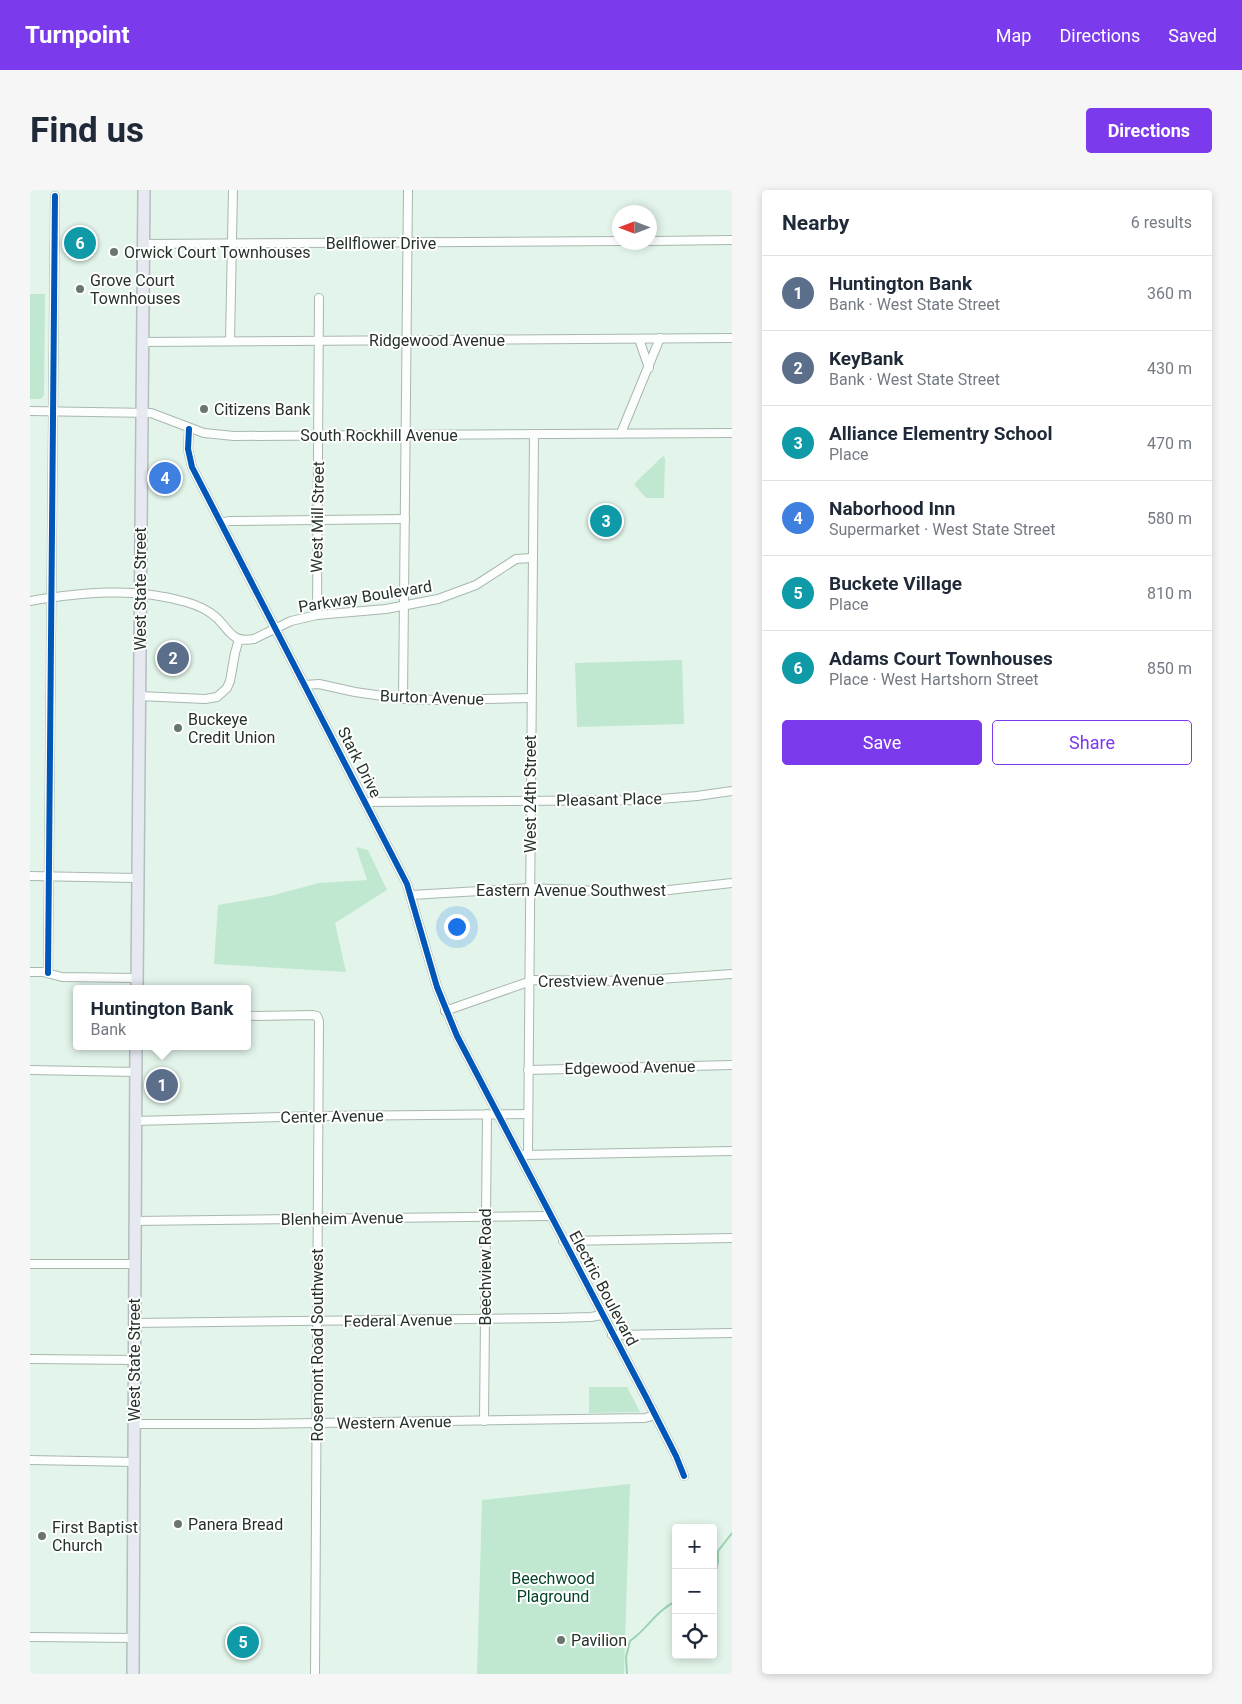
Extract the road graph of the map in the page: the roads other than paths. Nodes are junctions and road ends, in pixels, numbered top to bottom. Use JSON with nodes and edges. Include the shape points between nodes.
{"nodes":[{"id":1,"x":144,"y":190,"type":"edge"},
{"id":2,"x":233,"y":190,"type":"edge"},
{"id":3,"x":408,"y":190,"type":"edge"},
{"id":4,"x":55,"y":196,"type":"dead end"},
{"id":5,"x":732,"y":240,"type":"edge"},
{"id":6,"x":612,"y":241,"type":"edge"},
{"id":7,"x":657,"y":241,"type":"edge"},
{"id":8,"x":407,"y":243,"type":"junction"},
{"id":9,"x":143,"y":244,"type":"junction"},
{"id":10,"x":232,"y":244,"type":"junction"},
{"id":11,"x":319,"y":298,"type":"dead end"},
{"id":12,"x":639,"y":338,"type":"junction"},
{"id":13,"x":660,"y":338,"type":"junction"},
{"id":14,"x":732,"y":338,"type":"edge"},
{"id":15,"x":406,"y":340,"type":"junction"},
{"id":16,"x":230,"y":341,"type":"junction"},
{"id":17,"x":320,"y":341,"type":"junction"},
{"id":18,"x":142,"y":342,"type":"junction"},
{"id":19,"x":649,"y":368,"type":"junction"},
{"id":20,"x":30,"y":410,"type":"edge"},
{"id":21,"x":52,"y":411,"type":"junction"},
{"id":22,"x":142,"y":412,"type":"junction"},
{"id":23,"x":189,"y":429,"type":"junction"},
{"id":24,"x":622,"y":433,"type":"junction"},
{"id":25,"x":732,"y":433,"type":"edge"},
{"id":26,"x":534,"y":434,"type":"junction"},
{"id":27,"x":406,"y":435,"type":"junction"},
{"id":28,"x":318,"y":436,"type":"junction"},
{"id":29,"x":405,"y":520,"type":"junction"},
{"id":30,"x":317,"y":521,"type":"junction"},
{"id":31,"x":221,"y":523,"type":"junction"},
{"id":32,"x":532,"y":558,"type":"junction"},
{"id":33,"x":140,"y":593,"type":"junction"},
{"id":34,"x":50,"y":598,"type":"junction"},
{"id":35,"x":30,"y":601,"type":"edge"},
{"id":36,"x":404,"y":606,"type":"junction"},
{"id":37,"x":317,"y":615,"type":"junction"},
{"id":38,"x":276,"y":628,"type":"junction"},
{"id":39,"x":239,"y":639,"type":"junction"},
{"id":40,"x":305,"y":685,"type":"junction"},
{"id":41,"x":139,"y":696,"type":"junction"},
{"id":42,"x":531,"y":698,"type":"junction"},
{"id":43,"x":403,"y":699,"type":"junction"},
{"id":44,"x":732,"y":791,"type":"edge"},
{"id":45,"x":530,"y":800,"type":"junction"},
{"id":46,"x":365,"y":802,"type":"junction"},
{"id":47,"x":30,"y":876,"type":"edge"},
{"id":48,"x":48,"y":877,"type":"junction"},
{"id":49,"x":138,"y":878,"type":"junction"},
{"id":50,"x":732,"y":883,"type":"edge"},
{"id":51,"x":530,"y":888,"type":"junction"},
{"id":52,"x":411,"y":895,"type":"junction"},
{"id":53,"x":30,"y":972,"type":"edge"},
{"id":54,"x":48,"y":973,"type":"junction"},
{"id":55,"x":732,"y":974,"type":"edge"},
{"id":56,"x":529,"y":981,"type":"junction"},
{"id":57,"x":137,"y":983,"type":"edge"},
{"id":58,"x":445,"y":1011,"type":"junction"},
{"id":59,"x":251,"y":1016,"type":"edge"},
{"id":60,"x":136,"y":1050,"type":"edge"},
{"id":61,"x":732,"y":1064,"type":"edge"},
{"id":62,"x":30,"y":1070,"type":"edge"},
{"id":63,"x":528,"y":1070,"type":"junction"},
{"id":64,"x":136,"y":1072,"type":"junction"},
{"id":65,"x":487,"y":1114,"type":"junction"},
{"id":66,"x":497,"y":1114,"type":"junction"},
{"id":67,"x":528,"y":1114,"type":"junction"},
{"id":68,"x":318,"y":1116,"type":"junction"},
{"id":69,"x":135,"y":1121,"type":"junction"},
{"id":70,"x":732,"y":1151,"type":"edge"},
{"id":71,"x":528,"y":1154,"type":"junction"},
{"id":72,"x":520,"y":1156,"type":"junction"},
{"id":73,"x":550,"y":1216,"type":"junction"},
{"id":74,"x":486,"y":1217,"type":"junction"},
{"id":75,"x":318,"y":1219,"type":"junction"},
{"id":76,"x":135,"y":1221,"type":"junction"},
{"id":77,"x":732,"y":1238,"type":"edge"},
{"id":78,"x":563,"y":1241,"type":"junction"},
{"id":79,"x":30,"y":1264,"type":"edge"},
{"id":80,"x":135,"y":1264,"type":"junction"},
{"id":81,"x":602,"y":1315,"type":"junction"},
{"id":82,"x":485,"y":1319,"type":"junction"},
{"id":83,"x":318,"y":1321,"type":"junction"},
{"id":84,"x":134,"y":1323,"type":"junction"},
{"id":85,"x":732,"y":1332,"type":"edge"},
{"id":86,"x":612,"y":1335,"type":"junction"},
{"id":87,"x":30,"y":1359,"type":"edge"},
{"id":88,"x":134,"y":1360,"type":"junction"},
{"id":89,"x":655,"y":1415,"type":"junction"},
{"id":90,"x":484,"y":1421,"type":"junction"},
{"id":91,"x":317,"y":1423,"type":"junction"},
{"id":92,"x":133,"y":1424,"type":"junction"},
{"id":93,"x":30,"y":1460,"type":"edge"},
{"id":94,"x":134,"y":1462,"type":"junction"},
{"id":95,"x":684,"y":1476,"type":"dead end"},
{"id":96,"x":30,"y":1637,"type":"edge"},
{"id":97,"x":133,"y":1638,"type":"junction"},
{"id":98,"x":133,"y":1674,"type":"edge"},
{"id":99,"x":315,"y":1674,"type":"edge"}],
"edges":[{"from":1,"to":9,"type":"highway","name":"West State Street"},
{"from":2,"to":10,"type":"street"},
{"from":3,"to":8,"type":"street"},
{"from":4,"to":21,"type":"street"},
{"from":5,"to":7,"type":"street"},
{"from":6,"to":8,"type":"street","name":"Bellflower Drive"},
{"from":8,"to":10,"type":"street","name":"Bellflower Drive"},
{"from":8,"to":15,"type":"street"},
{"from":9,"to":10,"type":"street","name":"Bellflower Drive"},
{"from":9,"to":18,"type":"highway","name":"West State Street"},
{"from":10,"to":16,"type":"street"},
{"from":11,"to":17,"type":"street","name":"West Mill Street"},
{"from":12,"to":13,"type":"street","name":"Ridgewood Avenue"},
{"from":12,"to":15,"type":"street","name":"Ridgewood Avenue"},
{"from":12,"to":19,"type":"street"},
{"from":13,"to":14,"type":"street","name":"Ridgewood Avenue"},
{"from":13,"to":19,"type":"street"},
{"from":15,"to":17,"type":"street","name":"Ridgewood Avenue"},
{"from":15,"to":27,"type":"street"},
{"from":16,"to":17,"type":"street","name":"Ridgewood Avenue"},
{"from":16,"to":18,"type":"street","name":"Ridgewood Avenue"},
{"from":17,"to":28,"type":"street","name":"West Mill Street"},
{"from":18,"to":22,"type":"highway","name":"West State Street"},
{"from":19,"to":24,"type":"street"},
{"from":20,"to":21,"type":"street","name":"South Rockhill Avenue"},
{"from":21,"to":22,"type":"street","name":"South Rockhill Avenue"},
{"from":21,"to":34,"type":"street"},
{"from":22,"to":23,"type":"street","name":"South Rockhill Avenue","via":[[155,414]]},
{"from":22,"to":33,"type":"highway","name":"West State Street"},
{"from":23,"to":28,"type":"street","name":"South Rockhill Avenue","via":[[225,436]]},
{"from":23,"to":31,"type":"street","name":"Stark Drive","via":[[189,458]]},
{"from":24,"to":25,"type":"street","name":"South Rockhill Avenue"},
{"from":24,"to":26,"type":"street","name":"South Rockhill Avenue"},
{"from":26,"to":27,"type":"street","name":"South Rockhill Avenue"},
{"from":26,"to":32,"type":"street","name":"West 24th Street"},
{"from":27,"to":28,"type":"street","name":"South Rockhill Avenue"},
{"from":27,"to":29,"type":"street"},
{"from":28,"to":30,"type":"street","name":"West Mill Street"},
{"from":29,"to":30,"type":"street"},
{"from":29,"to":36,"type":"street"},
{"from":30,"to":31,"type":"street"},
{"from":30,"to":37,"type":"street","name":"West Mill Street"},
{"from":31,"to":38,"type":"street","name":"Stark Drive"},
{"from":32,"to":36,"type":"street","name":"Parkway Boulevard","via":[[516,559],[485,580],[450,595]]},
{"from":32,"to":42,"type":"street","name":"West 24th Street"},
{"from":33,"to":34,"type":"street","via":[[111,592]]},
{"from":33,"to":39,"type":"street","via":[[200,606]]},
{"from":33,"to":41,"type":"highway","name":"West State Street"},
{"from":34,"to":35,"type":"street"},
{"from":34,"to":48,"type":"street"},
{"from":36,"to":37,"type":"street","name":"Parkway Boulevard"},
{"from":36,"to":43,"type":"street"},
{"from":37,"to":38,"type":"street","name":"Parkway Boulevard"},
{"from":38,"to":39,"type":"street","name":"Parkway Boulevard","via":[[254,639]]},
{"from":38,"to":40,"type":"street","name":"Stark Drive"},
{"from":39,"to":41,"type":"street","via":[[230,680],[224,692],[217,697]]},
{"from":40,"to":43,"type":"street","name":"Burton Avenue","via":[[319,684]]},
{"from":40,"to":46,"type":"street","name":"Stark Drive"},
{"from":41,"to":49,"type":"highway","name":"West State Street"},
{"from":42,"to":43,"type":"street","name":"Burton Avenue"},
{"from":42,"to":45,"type":"street","name":"West 24th Street"},
{"from":44,"to":45,"type":"street","name":"Pleasant Place","via":[[654,800]]},
{"from":45,"to":46,"type":"street","name":"Pleasant Place"},
{"from":45,"to":51,"type":"street","name":"West 24th Street"},
{"from":46,"to":52,"type":"street","name":"Stark Drive"},
{"from":47,"to":48,"type":"street"},
{"from":48,"to":49,"type":"street"},
{"from":48,"to":54,"type":"street"},
{"from":49,"to":57,"type":"highway","name":"West State Street"},
{"from":50,"to":51,"type":"street","name":"Eastern Avenue Southwest","via":[[660,891]]},
{"from":51,"to":52,"type":"street","name":"Eastern Avenue Southwest"},
{"from":51,"to":56,"type":"street","name":"West 24th Street"},
{"from":52,"to":58,"type":"street","name":"Stark Drive"},
{"from":53,"to":54,"type":"street"},
{"from":54,"to":57,"type":"street","via":[[61,977]]},
{"from":55,"to":56,"type":"street","name":"Crestview Avenue"},
{"from":56,"to":58,"type":"street","name":"Crestview Avenue"},
{"from":56,"to":63,"type":"street","name":"West 24th Street"},
{"from":58,"to":66,"type":"street","name":"Stark Drive"},
{"from":59,"to":68,"type":"street","name":"Rosemont Road Southwest","via":[[318,1016]]},
{"from":60,"to":64,"type":"highway","name":"West State Street"},
{"from":61,"to":63,"type":"street","name":"Edgewood Avenue"},
{"from":62,"to":64,"type":"street"},
{"from":63,"to":67,"type":"street","name":"West 24th Street"},
{"from":64,"to":69,"type":"highway","name":"West State Street"},
{"from":65,"to":66,"type":"street","name":"Center Avenue"},
{"from":65,"to":68,"type":"street","name":"Center Avenue"},
{"from":65,"to":74,"type":"street","name":"Beechview Road"},
{"from":66,"to":67,"type":"street","name":"Center Avenue"},
{"from":66,"to":72,"type":"street","name":"Electric Boulevard"},
{"from":67,"to":71,"type":"street","name":"West 24th Street"},
{"from":68,"to":69,"type":"street","name":"Center Avenue"},
{"from":68,"to":75,"type":"street","name":"Rosemont Road Southwest"},
{"from":69,"to":76,"type":"highway","name":"West State Street"},
{"from":70,"to":71,"type":"street"},
{"from":71,"to":72,"type":"street"},
{"from":72,"to":73,"type":"street","name":"Electric Boulevard"},
{"from":73,"to":74,"type":"street","name":"Blenheim Avenue"},
{"from":73,"to":78,"type":"street","name":"Electric Boulevard"},
{"from":74,"to":75,"type":"street","name":"Blenheim Avenue"},
{"from":74,"to":82,"type":"street","name":"Beechview Road"},
{"from":75,"to":76,"type":"street","name":"Blenheim Avenue"},
{"from":75,"to":83,"type":"street","name":"Rosemont Road Southwest"},
{"from":76,"to":80,"type":"highway","name":"West State Street"},
{"from":77,"to":78,"type":"street"},
{"from":78,"to":81,"type":"street","name":"Electric Boulevard"},
{"from":79,"to":80,"type":"street"},
{"from":80,"to":84,"type":"highway","name":"West State Street"},
{"from":81,"to":82,"type":"street","name":"Federal Avenue"},
{"from":81,"to":86,"type":"street","name":"Electric Boulevard"},
{"from":82,"to":83,"type":"street","name":"Federal Avenue"},
{"from":82,"to":90,"type":"street","name":"Beechview Road"},
{"from":83,"to":84,"type":"street","name":"Federal Avenue"},
{"from":83,"to":91,"type":"street","name":"Rosemont Road Southwest"},
{"from":84,"to":88,"type":"highway","name":"West State Street"},
{"from":85,"to":86,"type":"street"},
{"from":86,"to":89,"type":"street","name":"Electric Boulevard"},
{"from":87,"to":88,"type":"street"},
{"from":88,"to":92,"type":"highway","name":"West State Street"},
{"from":89,"to":90,"type":"street","name":"Western Avenue","via":[[646,1418]]},
{"from":89,"to":95,"type":"street","name":"Electric Boulevard"},
{"from":90,"to":91,"type":"street","name":"Western Avenue"},
{"from":91,"to":92,"type":"street","name":"Western Avenue"},
{"from":91,"to":99,"type":"street","name":"Rosemont Road Southwest"},
{"from":92,"to":94,"type":"highway","name":"West State Street"},
{"from":93,"to":94,"type":"street"},
{"from":94,"to":97,"type":"highway","name":"West State Street"},
{"from":96,"to":97,"type":"street"},
{"from":97,"to":98,"type":"highway","name":"West State Street"}]}
